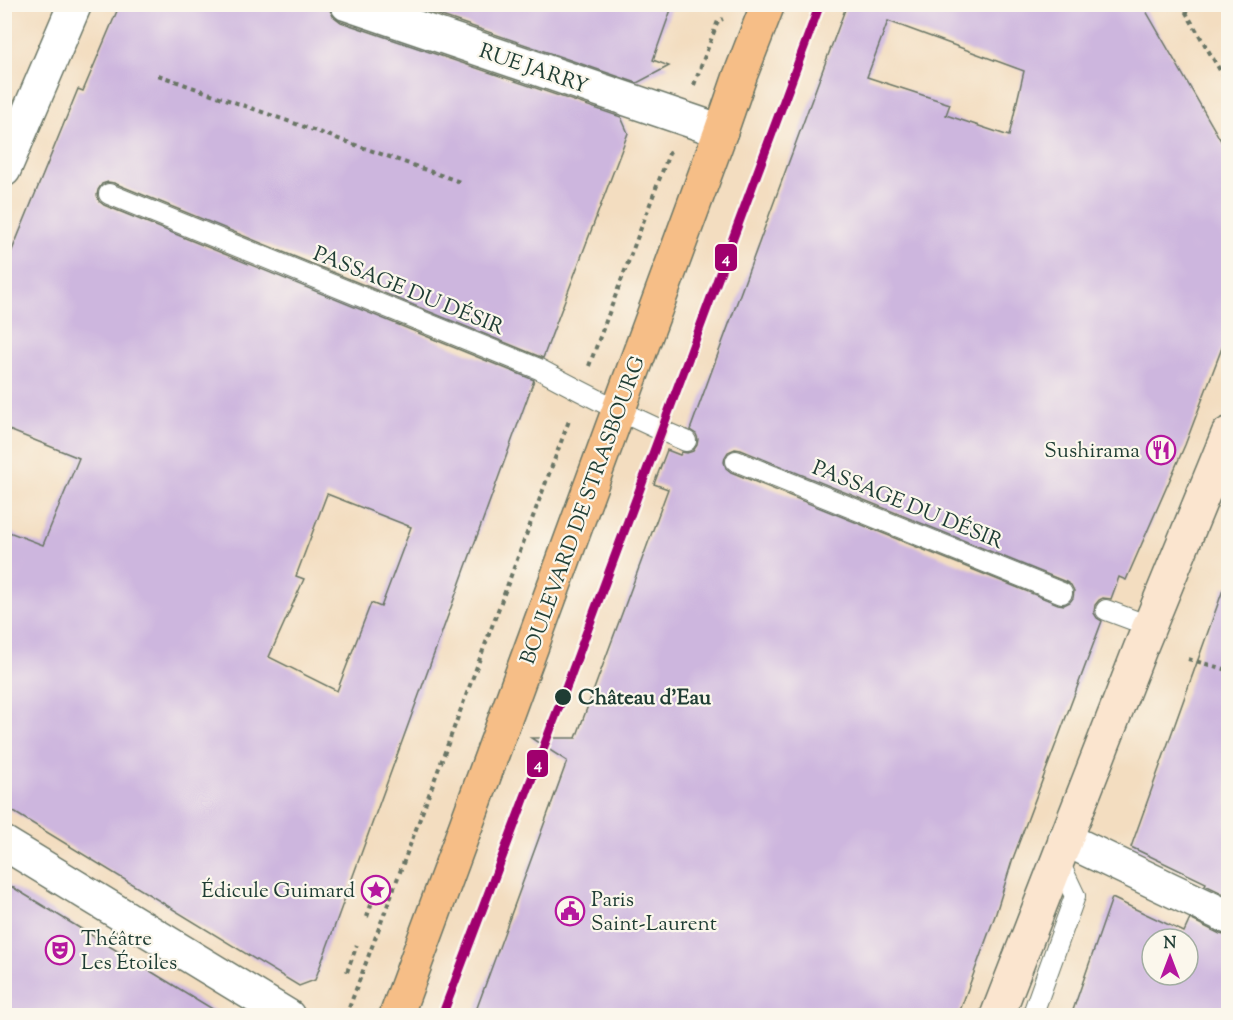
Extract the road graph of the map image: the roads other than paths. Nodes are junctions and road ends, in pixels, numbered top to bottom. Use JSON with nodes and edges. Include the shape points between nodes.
{"nodes":[{"id":1,"x":75,"y":4,"type":"edge"},
{"id":2,"x":347,"y":4,"type":"edge"},
{"id":3,"x":768,"y":4,"type":"edge"},
{"id":4,"x":721,"y":131,"type":"junction"},
{"id":5,"x":4,"y":170,"type":"edge"},
{"id":6,"x":108,"y":194,"type":"dead end"},
{"id":7,"x":619,"y":410,"type":"junction"},
{"id":8,"x":1228,"y":434,"type":"edge"},
{"id":9,"x":686,"y":441,"type":"dead end"},
{"id":10,"x":736,"y":460,"type":"dead end"},
{"id":11,"x":1062,"y":593,"type":"dead end"},
{"id":12,"x":1107,"y":610,"type":"dead end"},
{"id":13,"x":1149,"y":626,"type":"junction"},
{"id":14,"x":4,"y":843,"type":"edge"},
{"id":15,"x":1061,"y":850,"type":"junction"},
{"id":16,"x":1228,"y":917,"type":"edge"},
{"id":17,"x":288,"y":1016,"type":"edge"},
{"id":18,"x":396,"y":1016,"type":"edge"},
{"id":19,"x":997,"y":1016,"type":"edge"},
{"id":20,"x":1032,"y":1016,"type":"edge"}],
"edges":[{"from":1,"to":5,"type":"street"},
{"from":2,"to":4,"type":"street","name":"RUE JARRY"},
{"from":3,"to":4,"type":"main road","name":"BOULEVARD DE STRASBOURG"},
{"from":4,"to":7,"type":"main road","name":"BOULEVARD DE STRASBOURG"},
{"from":6,"to":7,"type":"lane","name":"PASSAGE DU DÉSIR","via":[[539,369]]},
{"from":7,"to":9,"type":"lane","name":"PASSAGE DU DÉSIR"},
{"from":7,"to":18,"type":"main road","name":"BOULEVARD DE STRASBOURG"},
{"from":8,"to":13,"type":"main road"},
{"from":10,"to":11,"type":"lane","name":"PASSAGE DU DÉSIR"},
{"from":12,"to":13,"type":"lane"},
{"from":13,"to":15,"type":"main road"},
{"from":14,"to":17,"type":"street"},
{"from":15,"to":16,"type":"street"},
{"from":15,"to":19,"type":"main road"},
{"from":15,"to":20,"type":"lane","via":[[1075,896]]}]}
